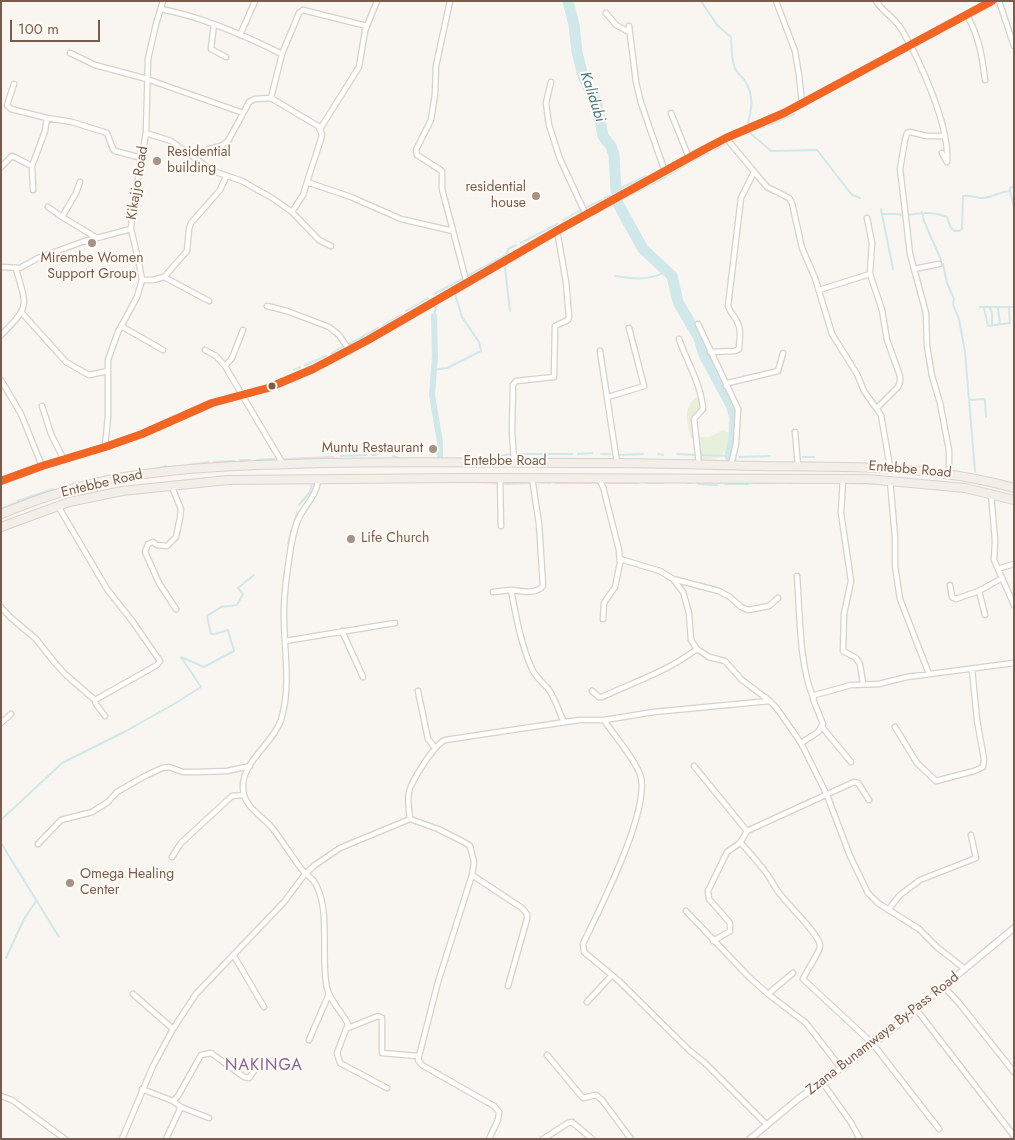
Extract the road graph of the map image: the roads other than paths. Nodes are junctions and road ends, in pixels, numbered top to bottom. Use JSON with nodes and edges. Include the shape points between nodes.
{"nodes":[{"id":1,"x":163,"y":1,"type":"edge"},
{"id":2,"x":255,"y":1,"type":"edge"},
{"id":3,"x":377,"y":1,"type":"edge"},
{"id":4,"x":450,"y":1,"type":"edge"},
{"id":5,"x":776,"y":1,"type":"edge"},
{"id":6,"x":876,"y":1,"type":"edge"},
{"id":7,"x":992,"y":1,"type":"edge"},
{"id":8,"x":999,"y":1,"type":"edge"},
{"id":9,"x":161,"y":9,"type":"junction"},
{"id":10,"x":606,"y":13,"type":"dead end"},
{"id":11,"x":967,"y":14,"type":"junction"},
{"id":12,"x":214,"y":24,"type":"junction"},
{"id":13,"x":367,"y":26,"type":"junction"},
{"id":14,"x":629,"y":26,"type":"dead end"},
{"id":15,"x":630,"y":32,"type":"junction"},
{"id":16,"x":240,"y":35,"type":"junction"},
{"id":17,"x":909,"y":46,"type":"junction"},
{"id":18,"x":1014,"y":46,"type":"edge"},
{"id":19,"x":70,"y":53,"type":"dead end"},
{"id":20,"x":282,"y":54,"type":"junction"},
{"id":21,"x":226,"y":57,"type":"dead end"},
{"id":22,"x":147,"y":79,"type":"junction"},
{"id":23,"x":985,"y":80,"type":"dead end"},
{"id":24,"x":551,"y":82,"type":"dead end"},
{"id":25,"x":14,"y":84,"type":"dead end"},
{"id":26,"x":270,"y":98,"type":"junction"},
{"id":27,"x":802,"y":104,"type":"junction"},
{"id":28,"x":243,"y":112,"type":"junction"},
{"id":29,"x":672,"y":113,"type":"dead end"},
{"id":30,"x":48,"y":118,"type":"junction"},
{"id":31,"x":320,"y":129,"type":"junction"},
{"id":32,"x":146,"y":133,"type":"junction"},
{"id":33,"x":945,"y":136,"type":"junction"},
{"id":34,"x":726,"y":138,"type":"junction"},
{"id":35,"x":942,"y":153,"type":"dead end"},
{"id":36,"x":142,"y":158,"type":"junction"},
{"id":37,"x":197,"y":158,"type":"junction"},
{"id":38,"x":689,"y":158,"type":"junction"},
{"id":39,"x":32,"y":166,"type":"junction"},
{"id":40,"x":1,"y":167,"type":"edge"},
{"id":41,"x":664,"y":172,"type":"junction"},
{"id":42,"x":754,"y":172,"type":"junction"},
{"id":43,"x":226,"y":177,"type":"junction"},
{"id":44,"x":80,"y":182,"type":"dead end"},
{"id":45,"x":307,"y":182,"type":"junction"},
{"id":46,"x":33,"y":190,"type":"dead end"},
{"id":47,"x":48,"y":207,"type":"dead end"},
{"id":48,"x":292,"y":212,"type":"junction"},
{"id":49,"x":586,"y":215,"type":"junction"},
{"id":50,"x":62,"y":217,"type":"junction"},
{"id":51,"x":867,"y":218,"type":"dead end"},
{"id":52,"x":131,"y":229,"type":"junction"},
{"id":53,"x":557,"y":230,"type":"junction"},
{"id":54,"x":453,"y":231,"type":"junction"},
{"id":55,"x":97,"y":238,"type":"junction"},
{"id":56,"x":330,"y":246,"type":"dead end"},
{"id":57,"x":940,"y":264,"type":"dead end"},
{"id":58,"x":1,"y":267,"type":"edge"},
{"id":59,"x":16,"y":269,"type":"junction"},
{"id":60,"x":914,"y":269,"type":"junction"},
{"id":61,"x":870,"y":274,"type":"junction"},
{"id":62,"x":164,"y":277,"type":"junction"},
{"id":63,"x":142,"y":280,"type":"junction"},
{"id":64,"x":467,"y":284,"type":"junction"},
{"id":65,"x":819,"y":290,"type":"junction"},
{"id":66,"x":208,"y":302,"type":"dead end"},
{"id":67,"x":267,"y":306,"type":"dead end"},
{"id":68,"x":22,"y":313,"type":"junction"},
{"id":69,"x":698,"y":324,"type":"dead end"},
{"id":70,"x":121,"y":326,"type":"junction"},
{"id":71,"x":629,"y":328,"type":"dead end"},
{"id":72,"x":243,"y":330,"type":"dead end"},
{"id":73,"x":1,"y":335,"type":"edge"},
{"id":74,"x":679,"y":339,"type":"dead end"},
{"id":75,"x":163,"y":350,"type":"dead end"},
{"id":76,"x":205,"y":350,"type":"dead end"},
{"id":77,"x":350,"y":350,"type":"junction"},
{"id":78,"x":600,"y":351,"type":"dead end"},
{"id":79,"x":710,"y":352,"type":"junction"},
{"id":80,"x":783,"y":353,"type":"dead end"},
{"id":81,"x":225,"y":366,"type":"junction"},
{"id":82,"x":108,"y":371,"type":"junction"},
{"id":83,"x":1,"y":380,"type":"edge"},
{"id":84,"x":726,"y":386,"type":"junction"},
{"id":85,"x":241,"y":395,"type":"junction"},
{"id":86,"x":608,"y":397,"type":"junction"},
{"id":87,"x":42,"y":406,"type":"dead end"},
{"id":88,"x":877,"y":408,"type":"junction"},
{"id":89,"x":795,"y":432,"type":"dead end"},
{"id":90,"x":105,"y":447,"type":"junction"},
{"id":91,"x":64,"y":460,"type":"junction"},
{"id":92,"x":514,"y":462,"type":"junction"},
{"id":93,"x":641,"y":462,"type":"junction"},
{"id":94,"x":617,"y":463,"type":"junction"},
{"id":95,"x":283,"y":464,"type":"junction"},
{"id":96,"x":699,"y":464,"type":"junction"},
{"id":97,"x":731,"y":465,"type":"junction"},
{"id":98,"x":42,"y":466,"type":"junction"},
{"id":99,"x":798,"y":466,"type":"junction"},
{"id":100,"x":890,"y":467,"type":"junction"},
{"id":101,"x":949,"y":473,"type":"junction"},
{"id":102,"x":500,"y":478,"type":"junction"},
{"id":103,"x":532,"y":478,"type":"junction"},
{"id":104,"x":640,"y":478,"type":"junction"},
{"id":105,"x":599,"y":479,"type":"junction"},
{"id":106,"x":843,"y":479,"type":"junction"},
{"id":107,"x":316,"y":480,"type":"junction"},
{"id":108,"x":890,"y":480,"type":"junction"},
{"id":109,"x":1,"y":481,"type":"edge"},
{"id":110,"x":168,"y":485,"type":"junction"},
{"id":111,"x":1014,"y":488,"type":"edge"},
{"id":112,"x":990,"y":493,"type":"junction"},
{"id":113,"x":1014,"y":500,"type":"edge"},
{"id":114,"x":58,"y":506,"type":"junction"},
{"id":115,"x":1,"y":514,"type":"edge"},
{"id":116,"x":500,"y":526,"type":"dead end"},
{"id":117,"x":1,"y":527,"type":"edge"},
{"id":118,"x":620,"y":559,"type":"junction"},
{"id":119,"x":1014,"y":564,"type":"edge"},
{"id":120,"x":998,"y":569,"type":"junction"},
{"id":121,"x":797,"y":576,"type":"dead end"},
{"id":122,"x":673,"y":578,"type":"junction"},
{"id":123,"x":1002,"y":578,"type":"junction"},
{"id":124,"x":950,"y":585,"type":"dead end"},
{"id":125,"x":511,"y":590,"type":"junction"},
{"id":126,"x":979,"y":591,"type":"junction"},
{"id":127,"x":493,"y":592,"type":"dead end"},
{"id":128,"x":778,"y":598,"type":"dead end"},
{"id":129,"x":1014,"y":605,"type":"edge"},
{"id":130,"x":1,"y":607,"type":"edge"},
{"id":131,"x":176,"y":609,"type":"dead end"},
{"id":132,"x":985,"y":615,"type":"dead end"},
{"id":133,"x":603,"y":619,"type":"dead end"},
{"id":134,"x":395,"y":624,"type":"dead end"},
{"id":135,"x":342,"y":631,"type":"junction"},
{"id":136,"x":285,"y":641,"type":"junction"},
{"id":137,"x":697,"y":649,"type":"junction"},
{"id":138,"x":1014,"y":662,"type":"edge"},
{"id":139,"x":972,"y":669,"type":"junction"},
{"id":140,"x":929,"y":674,"type":"junction"},
{"id":141,"x":363,"y":676,"type":"dead end"},
{"id":142,"x":863,"y":683,"type":"junction"},
{"id":143,"x":418,"y":691,"type":"dead end"},
{"id":144,"x":592,"y":691,"type":"dead end"},
{"id":145,"x":813,"y":696,"type":"junction"},
{"id":146,"x":95,"y":700,"type":"junction"},
{"id":147,"x":770,"y":701,"type":"junction"},
{"id":148,"x":11,"y":714,"type":"dead end"},
{"id":149,"x":105,"y":716,"type":"dead end"},
{"id":150,"x":604,"y":720,"type":"junction"},
{"id":151,"x":564,"y":722,"type":"junction"},
{"id":152,"x":1,"y":723,"type":"edge"},
{"id":153,"x":822,"y":727,"type":"junction"},
{"id":154,"x":895,"y":727,"type":"dead end"},
{"id":155,"x":801,"y":743,"type":"junction"},
{"id":156,"x":435,"y":748,"type":"junction"},
{"id":157,"x":851,"y":762,"type":"dead end"},
{"id":158,"x":250,"y":766,"type":"junction"},
{"id":159,"x":694,"y":766,"type":"dead end"},
{"id":160,"x":243,"y":795,"type":"junction"},
{"id":161,"x":827,"y":795,"type":"junction"},
{"id":162,"x":869,"y":800,"type":"dead end"},
{"id":163,"x":410,"y":819,"type":"junction"},
{"id":164,"x":747,"y":830,"type":"junction"},
{"id":165,"x":971,"y":835,"type":"dead end"},
{"id":166,"x":740,"y":842,"type":"junction"},
{"id":167,"x":38,"y":844,"type":"dead end"},
{"id":168,"x":172,"y":857,"type":"dead end"},
{"id":169,"x":305,"y":874,"type":"junction"},
{"id":170,"x":472,"y":875,"type":"junction"},
{"id":171,"x":888,"y":910,"type":"junction"},
{"id":172,"x":686,"y":911,"type":"dead end"},
{"id":173,"x":1014,"y":928,"type":"edge"},
{"id":174,"x":713,"y":941,"type":"junction"},
{"id":175,"x":234,"y":956,"type":"junction"},
{"id":176,"x":965,"y":970,"type":"junction"},
{"id":177,"x":793,"y":973,"type":"dead end"},
{"id":178,"x":612,"y":975,"type":"junction"},
{"id":179,"x":508,"y":986,"type":"dead end"},
{"id":180,"x":944,"y":987,"type":"junction"},
{"id":181,"x":133,"y":994,"type":"dead end"},
{"id":182,"x":329,"y":994,"type":"junction"},
{"id":183,"x":768,"y":994,"type":"junction"},
{"id":184,"x":588,"y":1002,"type":"dead end"},
{"id":185,"x":264,"y":1007,"type":"dead end"},
{"id":186,"x":916,"y":1009,"type":"junction"},
{"id":187,"x":348,"y":1028,"type":"junction"},
{"id":188,"x":173,"y":1029,"type":"junction"},
{"id":189,"x":309,"y":1040,"type":"dead end"},
{"id":190,"x":873,"y":1044,"type":"junction"},
{"id":191,"x":547,"y":1055,"type":"dead end"},
{"id":192,"x":418,"y":1056,"type":"junction"},
{"id":193,"x":259,"y":1064,"type":"dead end"},
{"id":194,"x":841,"y":1068,"type":"junction"},
{"id":195,"x":1014,"y":1072,"type":"edge"},
{"id":196,"x":822,"y":1082,"type":"junction"},
{"id":197,"x":387,"y":1088,"type":"dead end"},
{"id":198,"x":142,"y":1089,"type":"junction"},
{"id":199,"x":1,"y":1096,"type":"edge"},
{"id":200,"x":173,"y":1101,"type":"junction"},
{"id":201,"x":182,"y":1107,"type":"junction"},
{"id":202,"x":208,"y":1118,"type":"dead end"},
{"id":203,"x":767,"y":1125,"type":"junction"},
{"id":204,"x":939,"y":1129,"type":"dead end"},
{"id":205,"x":1014,"y":1136,"type":"edge"},
{"id":206,"x":65,"y":1139,"type":"edge"},
{"id":207,"x":122,"y":1139,"type":"edge"},
{"id":208,"x":166,"y":1139,"type":"edge"},
{"id":209,"x":489,"y":1139,"type":"edge"},
{"id":210,"x":543,"y":1139,"type":"edge"},
{"id":211,"x":592,"y":1139,"type":"edge"},
{"id":212,"x":631,"y":1139,"type":"edge"},
{"id":213,"x":750,"y":1139,"type":"edge"},
{"id":214,"x":860,"y":1139,"type":"edge"}],
"edges":[{"from":1,"to":9,"type":"street","name":"Kikajjo Road"},
{"from":2,"to":16,"type":"street"},
{"from":3,"to":13,"type":"street"},
{"from":4,"to":54,"type":"street","via":[[436,66],[431,120],[416,150],[417,155],[442,171],[442,189]]},
{"from":5,"to":27,"type":"street","via":[[795,50]]},
{"from":6,"to":17,"type":"street","via":[[901,28]]},
{"from":7,"to":11,"type":"street"},
{"from":8,"to":18,"type":"street"},
{"from":9,"to":12,"type":"street"},
{"from":9,"to":22,"type":"street","name":"Kikajjo Road","via":[[148,59]]},
{"from":10,"to":15,"type":"street","via":[[616,25]]},
{"from":11,"to":17,"type":"street"},
{"from":11,"to":23,"type":"street","via":[[982,51]]},
{"from":12,"to":16,"type":"street"},
{"from":12,"to":21,"type":"street","via":[[210,49]]},
{"from":13,"to":20,"type":"street","via":[[303,10]]},
{"from":13,"to":31,"type":"street","via":[[359,67]]},
{"from":14,"to":15,"type":"street"},
{"from":15,"to":41,"type":"street","via":[[640,103]]},
{"from":16,"to":20,"type":"street"},
{"from":17,"to":27,"type":"street"},
{"from":17,"to":33,"type":"street","via":[[929,85]]},
{"from":19,"to":22,"type":"street","via":[[95,65]]},
{"from":20,"to":26,"type":"street"},
{"from":22,"to":28,"type":"street"},
{"from":22,"to":32,"type":"street","name":"Kikajjo Road"},
{"from":24,"to":49,"type":"street","via":[[546,104],[549,125],[560,159]]},
{"from":25,"to":30,"type":"street","via":[[8,107]]},
{"from":26,"to":28,"type":"street","via":[[255,99]]},
{"from":26,"to":31,"type":"street"},
{"from":27,"to":34,"type":"street"},
{"from":28,"to":37,"type":"street","via":[[228,142]]},
{"from":29,"to":38,"type":"street"},
{"from":30,"to":36,"type":"street","via":[[107,133],[113,149]]},
{"from":30,"to":39,"type":"street"},
{"from":31,"to":45,"type":"street","via":[[321,139]]},
{"from":32,"to":36,"type":"street","name":"Kikajjo Road"},
{"from":32,"to":37,"type":"street","via":[[171,141]]},
{"from":33,"to":35,"type":"street","via":[[947,162]]},
{"from":33,"to":60,"type":"street","via":[[910,132],[905,140],[900,169]]},
{"from":34,"to":38,"type":"street"},
{"from":34,"to":42,"type":"street"},
{"from":36,"to":52,"type":"street","name":"Kikajjo Road"},
{"from":37,"to":43,"type":"street"},
{"from":38,"to":41,"type":"street"},
{"from":39,"to":40,"type":"street","via":[[12,156]]},
{"from":39,"to":46,"type":"street"},
{"from":41,"to":49,"type":"street"},
{"from":42,"to":65,"type":"street","via":[[767,187],[789,198],[792,203],[800,240]]},
{"from":42,"to":79,"type":"street","via":[[741,198],[728,306],[738,323],[739,349]]},
{"from":43,"to":48,"type":"street","via":[[257,188]]},
{"from":43,"to":62,"type":"street","via":[[220,190],[192,223],[187,251]]},
{"from":44,"to":50,"type":"street"},
{"from":45,"to":48,"type":"street"},
{"from":45,"to":54,"type":"street","via":[[358,200],[400,220]]},
{"from":47,"to":50,"type":"street"},
{"from":48,"to":56,"type":"street"},
{"from":49,"to":53,"type":"street"},
{"from":50,"to":55,"type":"street"},
{"from":51,"to":61,"type":"street","via":[[872,243]]},
{"from":52,"to":55,"type":"street"},
{"from":52,"to":63,"type":"street","name":"Kikajjo Road"},
{"from":53,"to":64,"type":"street"},
{"from":53,"to":92,"type":"street","via":[[569,317],[555,326],[554,377],[516,381],[513,385]]},
{"from":54,"to":64,"type":"street"},
{"from":55,"to":59,"type":"street"},
{"from":57,"to":60,"type":"street"},
{"from":58,"to":59,"type":"street"},
{"from":59,"to":68,"type":"street","via":[[24,303]]},
{"from":60,"to":101,"type":"street","via":[[926,313],[927,346],[949,450]]},
{"from":61,"to":65,"type":"street"},
{"from":61,"to":88,"type":"street","via":[[900,382]]},
{"from":62,"to":63,"type":"street"},
{"from":62,"to":66,"type":"street"},
{"from":63,"to":70,"type":"street"},
{"from":64,"to":77,"type":"street"},
{"from":65,"to":88,"type":"street","via":[[832,334]]},
{"from":67,"to":77,"type":"street","via":[[329,327]]},
{"from":68,"to":73,"type":"street"},
{"from":68,"to":82,"type":"street","via":[[66,362],[89,375]]},
{"from":69,"to":79,"type":"street"},
{"from":70,"to":75,"type":"street"},
{"from":70,"to":82,"type":"street","via":[[108,360]]},
{"from":71,"to":86,"type":"street","via":[[644,386]]},
{"from":72,"to":81,"type":"street","via":[[232,358]]},
{"from":74,"to":96,"type":"street","via":[[703,402],[703,409],[694,419]]},
{"from":76,"to":81,"type":"street"},
{"from":77,"to":85,"type":"street","via":[[268,388]]},
{"from":78,"to":86,"type":"street"},
{"from":79,"to":84,"type":"street"},
{"from":80,"to":84,"type":"street","via":[[778,371]]},
{"from":81,"to":85,"type":"street"},
{"from":82,"to":90,"type":"street"},
{"from":83,"to":98,"type":"street","via":[[18,407]]},
{"from":84,"to":97,"type":"street","via":[[738,409]]},
{"from":85,"to":90,"type":"street","via":[[212,403]]},
{"from":85,"to":95,"type":"street"},
{"from":86,"to":94,"type":"street"},
{"from":87,"to":91,"type":"street"},
{"from":88,"to":100,"type":"street","via":[[882,415]]},
{"from":89,"to":99,"type":"street"},
{"from":90,"to":91,"type":"street"},
{"from":91,"to":98,"type":"street"},
{"from":92,"to":94,"type":"main road","name":"Entebbe Road"},
{"from":92,"to":95,"type":"main road","name":"Entebbe Road"},
{"from":93,"to":94,"type":"main road","name":"Entebbe Road"},
{"from":93,"to":96,"type":"main road","name":"Entebbe Road"},
{"from":93,"to":104,"type":"main road"},
{"from":95,"to":115,"type":"main road","name":"Entebbe Road","via":[[234,465],[121,477],[38,499]]},
{"from":96,"to":97,"type":"main road","name":"Entebbe Road"},
{"from":97,"to":99,"type":"main road","name":"Entebbe Road"},
{"from":98,"to":109,"type":"street"},
{"from":99,"to":100,"type":"main road","name":"Entebbe Road"},
{"from":100,"to":101,"type":"main road","name":"Entebbe Road"},
{"from":101,"to":111,"type":"main road","name":"Entebbe Road"},
{"from":102,"to":103,"type":"main road","name":"Entebbe Road"},
{"from":102,"to":107,"type":"main road","name":"Entebbe Road"},
{"from":102,"to":116,"type":"street"},
{"from":103,"to":105,"type":"main road","name":"Entebbe Road"},
{"from":103,"to":125,"type":"street","via":[[543,586],[529,592]]},
{"from":104,"to":105,"type":"main road","name":"Entebbe Road"},
{"from":104,"to":106,"type":"main road","name":"Entebbe Road"},
{"from":105,"to":118,"type":"street"},
{"from":106,"to":108,"type":"main road","name":"Entebbe Road"},
{"from":106,"to":142,"type":"street","via":[[841,513],[851,581],[844,614],[843,651],[860,664]]},
{"from":107,"to":110,"type":"main road","name":"Entebbe Road","via":[[228,480]]},
{"from":107,"to":136,"type":"street","via":[[315,494],[294,529],[284,602]]},
{"from":108,"to":112,"type":"main road","name":"Entebbe Road"},
{"from":108,"to":140,"type":"street","via":[[900,599]]},
{"from":110,"to":114,"type":"main road","name":"Entebbe Road","via":[[122,491]]},
{"from":110,"to":131,"type":"street","via":[[172,487],[181,509],[176,537],[167,546],[153,542],[148,544],[145,552]]},
{"from":112,"to":113,"type":"main road","name":"Entebbe Road"},
{"from":112,"to":120,"type":"street","via":[[994,560]]},
{"from":114,"to":117,"type":"main road","name":"Entebbe Road"},
{"from":114,"to":146,"type":"street","via":[[106,588],[160,662]]},
{"from":118,"to":122,"type":"street"},
{"from":118,"to":133,"type":"street","via":[[615,587],[604,603]]},
{"from":119,"to":120,"type":"street"},
{"from":120,"to":123,"type":"street"},
{"from":121,"to":145,"type":"street","via":[[804,665]]},
{"from":122,"to":128,"type":"street","via":[[719,590],[748,610],[769,606]]},
{"from":122,"to":137,"type":"street","via":[[682,592],[689,613],[691,640]]},
{"from":123,"to":126,"type":"street"},
{"from":123,"to":129,"type":"street"},
{"from":124,"to":126,"type":"street","via":[[954,599]]},
{"from":125,"to":127,"type":"street"},
{"from":125,"to":151,"type":"street","via":[[530,663],[549,690]]},
{"from":126,"to":132,"type":"street"},
{"from":130,"to":146,"type":"street","via":[[36,639],[54,663]]},
{"from":134,"to":135,"type":"street"},
{"from":135,"to":136,"type":"street"},
{"from":135,"to":141,"type":"street"},
{"from":136,"to":158,"type":"street","via":[[286,687],[281,720],[274,735]]},
{"from":137,"to":144,"type":"street","via":[[667,669],[602,697]]},
{"from":137,"to":147,"type":"street","via":[[709,657],[725,661],[742,680]]},
{"from":138,"to":139,"type":"street"},
{"from":139,"to":140,"type":"street"},
{"from":139,"to":154,"type":"street","via":[[983,767],[936,781],[917,763]]},
{"from":140,"to":142,"type":"street","via":[[879,684]]},
{"from":142,"to":145,"type":"street"},
{"from":143,"to":156,"type":"street","via":[[428,739]]},
{"from":145,"to":153,"type":"street"},
{"from":146,"to":149,"type":"street"},
{"from":147,"to":150,"type":"street"},
{"from":147,"to":155,"type":"street"},
{"from":148,"to":152,"type":"street"},
{"from":150,"to":151,"type":"street"},
{"from":150,"to":178,"type":"street","via":[[634,763],[643,791],[632,834],[583,944],[584,952]]},
{"from":151,"to":156,"type":"street","via":[[453,739],[440,742]]},
{"from":153,"to":155,"type":"street"},
{"from":153,"to":157,"type":"street"},
{"from":155,"to":161,"type":"street"},
{"from":156,"to":163,"type":"street","via":[[408,792]]},
{"from":158,"to":160,"type":"street","via":[[242,785]]},
{"from":158,"to":167,"type":"street","via":[[198,772],[162,768],[117,792],[92,812],[61,820]]},
{"from":159,"to":164,"type":"street"},
{"from":160,"to":168,"type":"street","via":[[232,796],[181,843]]},
{"from":160,"to":169,"type":"street","via":[[273,829]]},
{"from":161,"to":162,"type":"street","via":[[857,782]]},
{"from":161,"to":164,"type":"street"},
{"from":161,"to":171,"type":"street","via":[[868,893]]},
{"from":163,"to":169,"type":"street","via":[[340,848]]},
{"from":163,"to":170,"type":"street","via":[[470,846],[474,862]]},
{"from":164,"to":166,"type":"street"},
{"from":165,"to":171,"type":"street","via":[[976,858],[920,880],[900,895]]},
{"from":166,"to":174,"type":"street","via":[[727,852],[708,891],[709,899],[730,923],[730,930]]},
{"from":166,"to":190,"type":"street","via":[[820,943],[820,949],[803,979]]},
{"from":169,"to":175,"type":"street"},
{"from":169,"to":182,"type":"street","via":[[313,880],[322,903]]},
{"from":170,"to":179,"type":"street","via":[[527,914]]},
{"from":170,"to":192,"type":"street"},
{"from":171,"to":176,"type":"street","via":[[919,929]]},
{"from":172,"to":174,"type":"street"},
{"from":173,"to":176,"type":"street","name":"Zzana Bunamwaya By-Pass Road"},
{"from":174,"to":183,"type":"street"},
{"from":175,"to":185,"type":"street"},
{"from":175,"to":188,"type":"street","via":[[196,994]]},
{"from":176,"to":180,"type":"street","name":"Zzana Bunamwaya By-Pass Road"},
{"from":177,"to":183,"type":"street"},
{"from":178,"to":184,"type":"street"},
{"from":178,"to":203,"type":"street"},
{"from":180,"to":186,"type":"street","name":"Zzana Bunamwaya By-Pass Road"},
{"from":180,"to":195,"type":"street"},
{"from":181,"to":188,"type":"street"},
{"from":182,"to":187,"type":"street","via":[[347,1021]]},
{"from":182,"to":189,"type":"street"},
{"from":183,"to":194,"type":"street","via":[[806,1023]]},
{"from":186,"to":190,"type":"street","name":"Zzana Bunamwaya By-Pass Road"},
{"from":186,"to":205,"type":"street"},
{"from":187,"to":192,"type":"street","via":[[378,1016],[382,1018],[382,1053]]},
{"from":187,"to":197,"type":"street","via":[[336,1054],[340,1062]]},
{"from":188,"to":198,"type":"street"},
{"from":190,"to":194,"type":"street","name":"Zzana Bunamwaya By-Pass Road"},
{"from":190,"to":204,"type":"street"},
{"from":191,"to":212,"type":"street","via":[[580,1096],[596,1095],[602,1100]]},
{"from":192,"to":209,"type":"street","via":[[422,1064],[494,1106],[498,1120]]},
{"from":193,"to":200,"type":"street","via":[[249,1078],[211,1053],[201,1055]]},
{"from":194,"to":196,"type":"street","name":"Zzana Bunamwaya By-Pass Road"},
{"from":196,"to":203,"type":"street","name":"Zzana Bunamwaya By-Pass Road"},
{"from":196,"to":214,"type":"street"},
{"from":198,"to":200,"type":"street"},
{"from":198,"to":207,"type":"street"},
{"from":199,"to":206,"type":"street","via":[[12,1100]]},
{"from":200,"to":201,"type":"street"},
{"from":201,"to":202,"type":"street"},
{"from":201,"to":208,"type":"street"},
{"from":203,"to":213,"type":"street","name":"Zzana Bunamwaya By-Pass Road"},
{"from":210,"to":211,"type":"street","via":[[572,1122]]}]}
